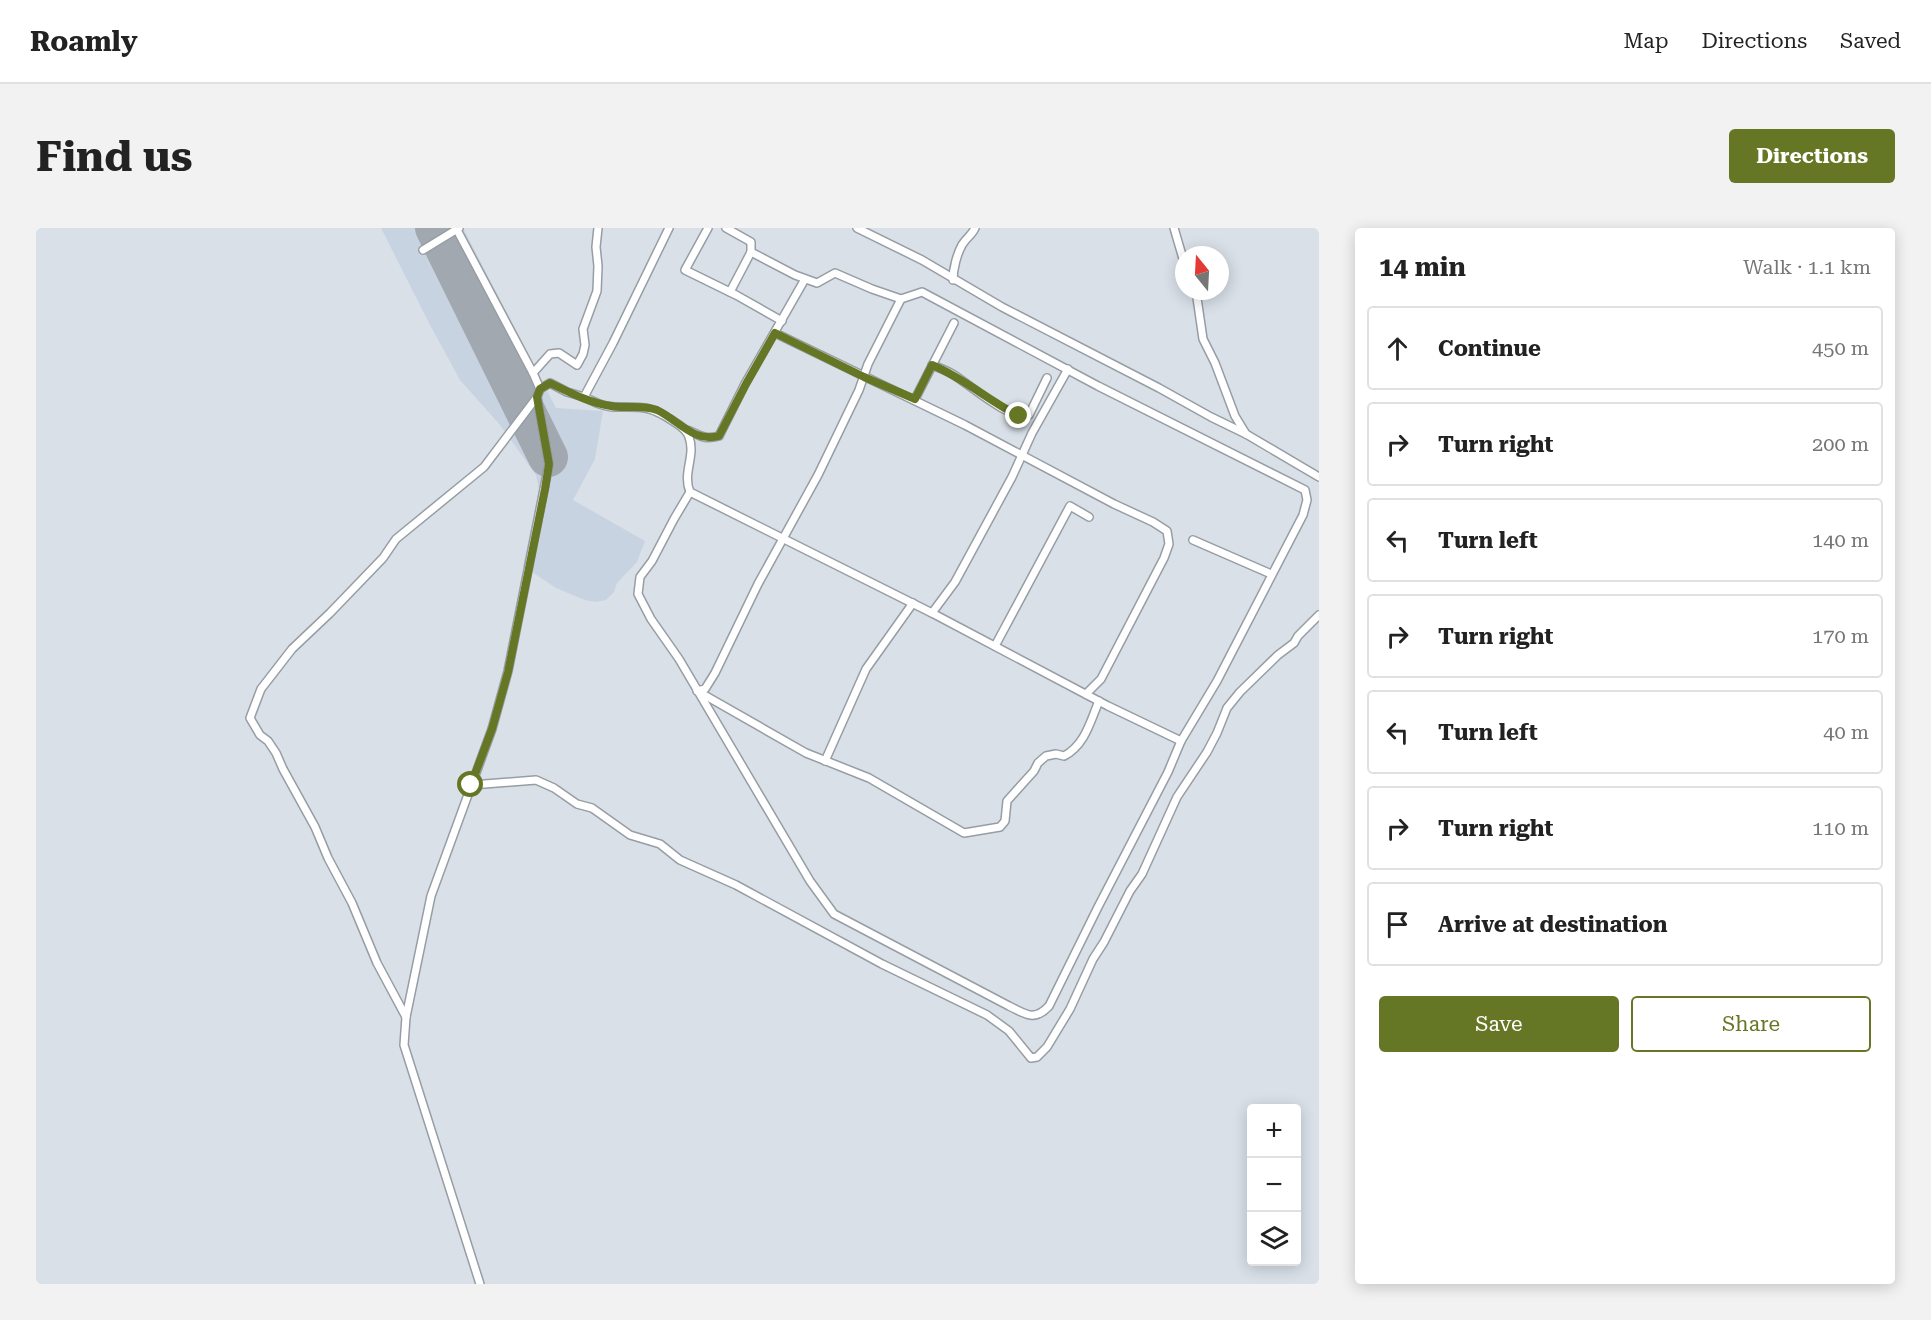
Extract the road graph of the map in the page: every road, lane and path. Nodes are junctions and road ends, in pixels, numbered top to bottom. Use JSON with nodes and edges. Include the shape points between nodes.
{"nodes":[{"id":1,"x":598,"y":228,"type":"edge"},
{"id":2,"x":669,"y":228,"type":"edge"},
{"id":3,"x":708,"y":228,"type":"edge"},
{"id":4,"x":726,"y":228,"type":"edge"},
{"id":5,"x":857,"y":228,"type":"edge"},
{"id":6,"x":975,"y":228,"type":"edge"},
{"id":7,"x":1174,"y":228,"type":"edge"},
{"id":8,"x":457,"y":229,"type":"edge"},
{"id":9,"x":1179,"y":246,"type":"edge"},
{"id":10,"x":423,"y":250,"type":"dead end"},
{"id":11,"x":751,"y":252,"type":"junction"},
{"id":12,"x":805,"y":279,"type":"junction"},
{"id":13,"x":953,"y":280,"type":"junction"},
{"id":14,"x":730,"y":292,"type":"junction"},
{"id":15,"x":902,"y":298,"type":"junction"},
{"id":16,"x":1198,"y":300,"type":"edge"},
{"id":17,"x":782,"y":321,"type":"junction"},
{"id":18,"x":954,"y":323,"type":"dead end"},
{"id":19,"x":775,"y":333,"type":"junction"},
{"id":20,"x":932,"y":365,"type":"junction"},
{"id":21,"x":1068,"y":369,"type":"junction"},
{"id":22,"x":533,"y":373,"type":"junction"},
{"id":23,"x":864,"y":377,"type":"junction"},
{"id":24,"x":1047,"y":378,"type":"dead end"},
{"id":25,"x":540,"y":389,"type":"junction"},
{"id":26,"x":537,"y":397,"type":"junction"},
{"id":27,"x":584,"y":397,"type":"junction"},
{"id":28,"x":915,"y":399,"type":"junction"},
{"id":29,"x":684,"y":429,"type":"junction"},
{"id":30,"x":1246,"y":434,"type":"junction"},
{"id":31,"x":1021,"y":456,"type":"junction"},
{"id":32,"x":1319,"y":477,"type":"edge"},
{"id":33,"x":690,"y":492,"type":"junction"},
{"id":34,"x":1089,"y":517,"type":"dead end"},
{"id":35,"x":783,"y":538,"type":"junction"},
{"id":36,"x":1193,"y":540,"type":"dead end"},
{"id":37,"x":1271,"y":574,"type":"junction"},
{"id":38,"x":913,"y":603,"type":"junction"},
{"id":39,"x":932,"y":613,"type":"junction"},
{"id":40,"x":1319,"y":615,"type":"edge"},
{"id":41,"x":995,"y":646,"type":"junction"},
{"id":42,"x":697,"y":691,"type":"junction"},
{"id":43,"x":1086,"y":694,"type":"junction"},
{"id":44,"x":1099,"y":701,"type":"junction"},
{"id":45,"x":1181,"y":741,"type":"junction"},
{"id":46,"x":825,"y":761,"type":"junction"},
{"id":47,"x":471,"y":785,"type":"junction"},
{"id":48,"x":406,"y":1017,"type":"junction"},
{"id":49,"x":480,"y":1284,"type":"edge"}],
"edges":[{"from":1,"to":22,"type":"street","via":[[597,291],[584,329],[584,354],[577,365],[560,354],[550,354]]},
{"from":2,"to":27,"type":"street"},
{"from":3,"to":14,"type":"street","via":[[685,270]]},
{"from":4,"to":11,"type":"street","via":[[751,242]]},
{"from":5,"to":13,"type":"street"},
{"from":6,"to":13,"type":"street","via":[[961,246]]},
{"from":7,"to":9,"type":"street"},
{"from":8,"to":10,"type":"street"},
{"from":8,"to":22,"type":"street"},
{"from":11,"to":12,"type":"street"},
{"from":11,"to":14,"type":"street"},
{"from":12,"to":15,"type":"street","via":[[817,283],[835,273]]},
{"from":12,"to":17,"type":"street"},
{"from":13,"to":30,"type":"street"},
{"from":14,"to":17,"type":"street"},
{"from":15,"to":21,"type":"street","via":[[922,292]]},
{"from":15,"to":23,"type":"street"},
{"from":16,"to":30,"type":"street","via":[[1203,339]]},
{"from":17,"to":19,"type":"street"},
{"from":18,"to":20,"type":"street"},
{"from":19,"to":23,"type":"street"},
{"from":19,"to":29,"type":"street","via":[[719,436],[701,438]]},
{"from":20,"to":24,"type":"street","via":[[951,373],[999,406],[1025,417]]},
{"from":20,"to":28,"type":"street"},
{"from":21,"to":31,"type":"street"},
{"from":21,"to":37,"type":"street","via":[[1305,490],[1303,515]]},
{"from":22,"to":25,"type":"street"},
{"from":23,"to":28,"type":"street"},
{"from":23,"to":35,"type":"street"},
{"from":25,"to":26,"type":"street"},
{"from":25,"to":27,"type":"street","via":[[550,383]]},
{"from":26,"to":47,"type":"street","via":[[549,464],[545,489],[508,672]]},
{"from":26,"to":48,"type":"street","via":[[484,467],[396,539],[383,558],[292,649],[261,689],[250,718],[276,753],[315,827]]},
{"from":27,"to":29,"type":"street","via":[[615,407],[654,409]]},
{"from":28,"to":31,"type":"street"},
{"from":29,"to":33,"type":"street","via":[[691,446],[686,482]]},
{"from":30,"to":32,"type":"street"},
{"from":31,"to":39,"type":"street","via":[[955,582]]},
{"from":31,"to":43,"type":"street","via":[[1167,531],[1169,544],[1160,566],[1101,679]]},
{"from":33,"to":35,"type":"street"},
{"from":33,"to":42,"type":"street","via":[[640,577],[638,594]]},
{"from":34,"to":41,"type":"street","via":[[1070,506]]},
{"from":35,"to":38,"type":"street"},
{"from":35,"to":42,"type":"street","via":[[715,674],[705,689]]},
{"from":36,"to":37,"type":"street"},
{"from":37,"to":45,"type":"street","via":[[1217,681]]},
{"from":38,"to":39,"type":"street"},
{"from":38,"to":46,"type":"street","via":[[866,669]]},
{"from":39,"to":41,"type":"street"},
{"from":40,"to":47,"type":"street","via":[[1227,708],[1212,742],[1177,797],[1142,874],[1093,959],[1070,1009],[1037,1057],[1031,1058],[1009,1031],[987,1015],[680,860],[660,844],[630,835],[592,808],[577,804],[545,784],[536,780]]},
{"from":41,"to":43,"type":"street"},
{"from":42,"to":45,"type":"street","via":[[810,881],[834,914],[1031,1016],[1042,1014],[1049,1006]]},
{"from":42,"to":46,"type":"street"},
{"from":43,"to":44,"type":"street"},
{"from":44,"to":45,"type":"street"},
{"from":44,"to":46,"type":"street","via":[[1081,743],[1064,756],[1046,756],[1038,763],[1007,801],[1005,821],[1000,827],[964,833],[869,778]]},
{"from":47,"to":48,"type":"street","via":[[431,896]]},
{"from":48,"to":49,"type":"street","via":[[404,1045]]}]}
